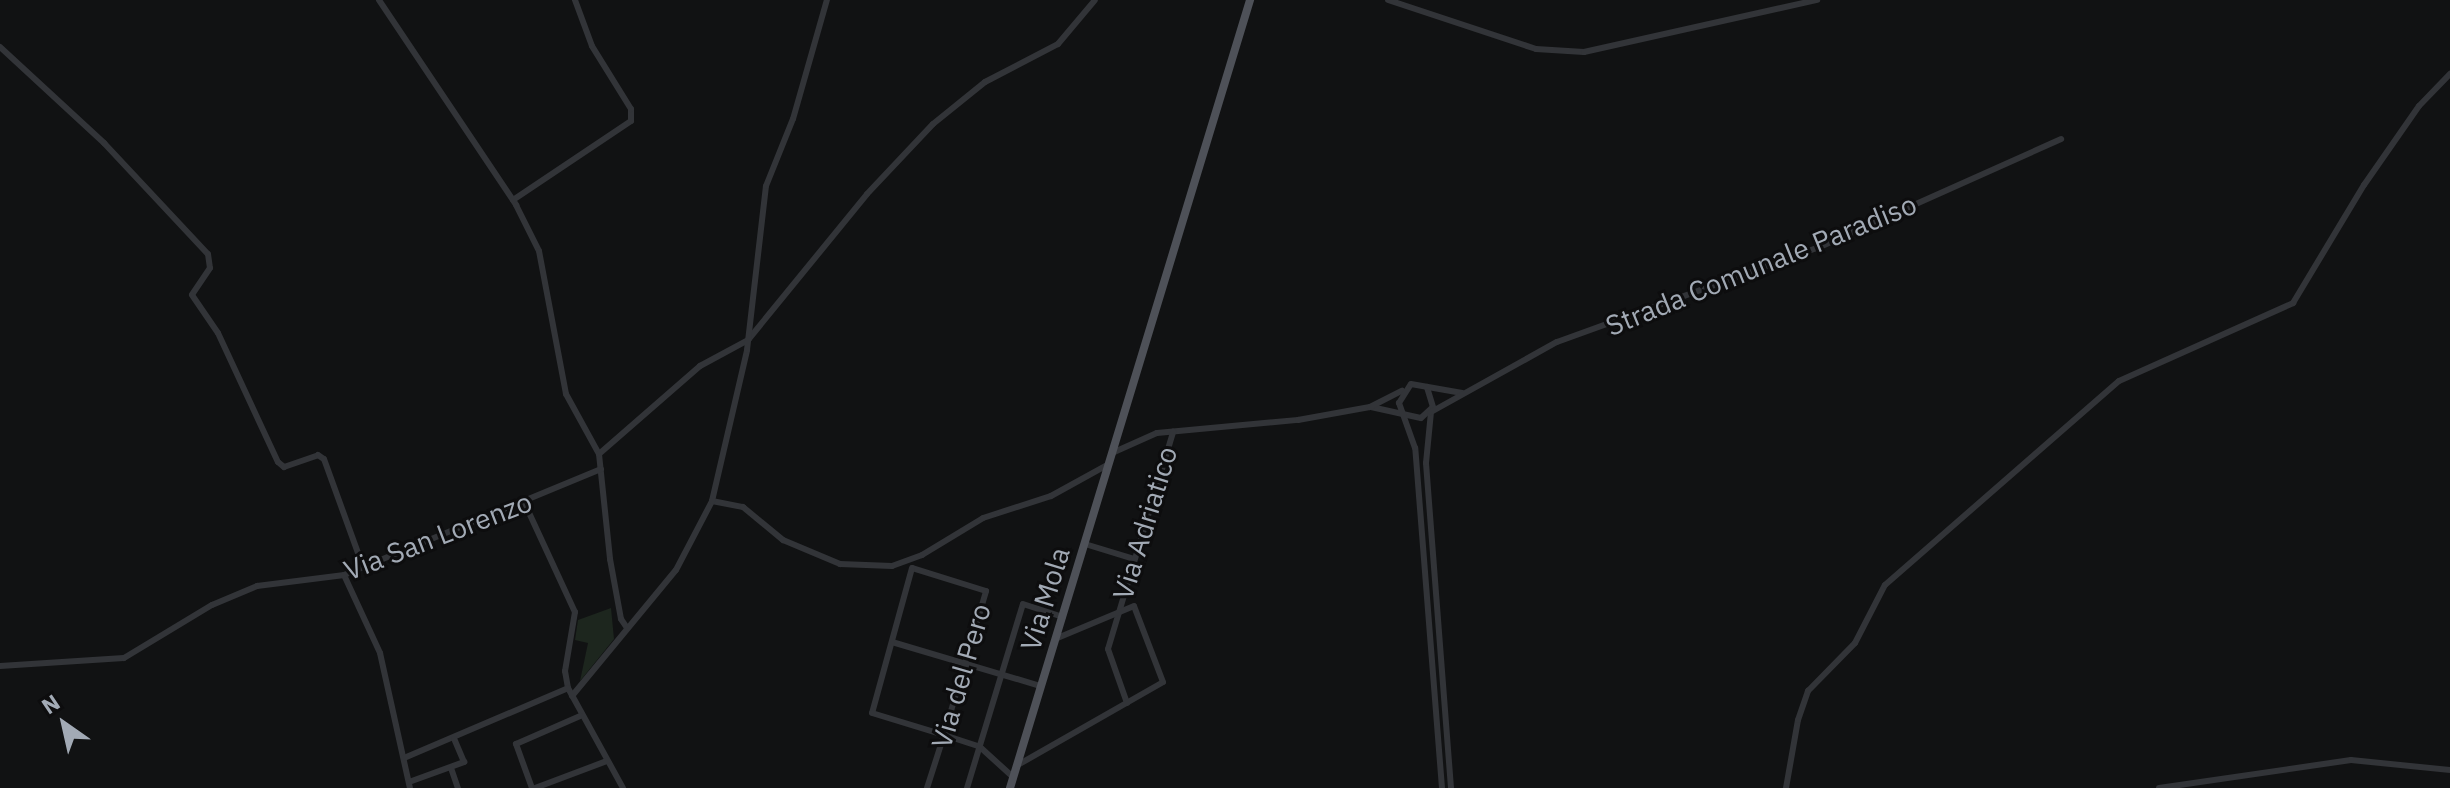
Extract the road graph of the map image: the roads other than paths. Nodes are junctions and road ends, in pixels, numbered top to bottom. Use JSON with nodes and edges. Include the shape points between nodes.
{"nodes":[{"id":1,"x":379,"y":0,"type":"edge"},
{"id":2,"x":575,"y":0,"type":"edge"},
{"id":3,"x":827,"y":0,"type":"edge"},
{"id":4,"x":1095,"y":0,"type":"edge"},
{"id":5,"x":1250,"y":0,"type":"edge"},
{"id":6,"x":1388,"y":0,"type":"edge"},
{"id":7,"x":1817,"y":0,"type":"edge"},
{"id":8,"x":0,"y":47,"type":"edge"},
{"id":9,"x":2450,"y":74,"type":"edge"},
{"id":10,"x":2061,"y":139,"type":"dead end"},
{"id":11,"x":513,"y":200,"type":"junction"},
{"id":12,"x":748,"y":340,"type":"junction"},
{"id":13,"x":1427,"y":387,"type":"junction"},
{"id":14,"x":1402,"y":391,"type":"junction"},
{"id":15,"x":1462,"y":393,"type":"junction"},
{"id":16,"x":1370,"y":407,"type":"junction"},
{"id":17,"x":1431,"y":412,"type":"junction"},
{"id":18,"x":1404,"y":413,"type":"junction"},
{"id":19,"x":1173,"y":432,"type":"junction"},
{"id":20,"x":1112,"y":453,"type":"junction"},
{"id":21,"x":599,"y":454,"type":"junction"},
{"id":22,"x":1109,"y":464,"type":"junction"},
{"id":23,"x":601,"y":469,"type":"junction"},
{"id":24,"x":712,"y":501,"type":"junction"},
{"id":25,"x":525,"y":504,"type":"junction"},
{"id":26,"x":1085,"y":544,"type":"junction"},
{"id":27,"x":1134,"y":559,"type":"junction"},
{"id":28,"x":363,"y":567,"type":"junction"},
{"id":29,"x":344,"y":575,"type":"junction"},
{"id":30,"x":1117,"y":613,"type":"junction"},
{"id":31,"x":1063,"y":617,"type":"junction"},
{"id":32,"x":627,"y":628,"type":"junction"},
{"id":33,"x":1057,"y":638,"type":"junction"},
{"id":34,"x":892,"y":642,"type":"junction"},
{"id":35,"x":965,"y":662,"type":"junction"},
{"id":36,"x":0,"y":666,"type":"edge"},
{"id":37,"x":1003,"y":674,"type":"junction"},
{"id":38,"x":1041,"y":686,"type":"junction"},
{"id":39,"x":568,"y":688,"type":"junction"},
{"id":40,"x":572,"y":696,"type":"junction"},
{"id":41,"x":1127,"y":703,"type":"junction"},
{"id":42,"x":580,"y":716,"type":"junction"},
{"id":43,"x":944,"y":735,"type":"junction"},
{"id":44,"x":454,"y":739,"type":"junction"},
{"id":45,"x":980,"y":747,"type":"junction"},
{"id":46,"x":404,"y":758,"type":"junction"},
{"id":47,"x":607,"y":761,"type":"junction"},
{"id":48,"x":1016,"y":766,"type":"junction"},
{"id":49,"x":451,"y":768,"type":"junction"},
{"id":50,"x":2450,"y":770,"type":"edge"},
{"id":51,"x":1013,"y":777,"type":"junction"},
{"id":52,"x":410,"y":785,"type":"edge"},
{"id":53,"x":458,"y":788,"type":"edge"},
{"id":54,"x":534,"y":788,"type":"edge"},
{"id":55,"x":623,"y":788,"type":"edge"},
{"id":56,"x":927,"y":788,"type":"edge"},
{"id":57,"x":967,"y":788,"type":"edge"},
{"id":58,"x":1010,"y":788,"type":"edge"},
{"id":59,"x":1442,"y":788,"type":"edge"},
{"id":60,"x":1451,"y":788,"type":"edge"},
{"id":61,"x":1786,"y":788,"type":"edge"},
{"id":62,"x":2159,"y":788,"type":"edge"}],
"edges":[{"from":1,"to":11,"type":"street"},
{"from":2,"to":11,"type":"street","via":[[592,46],[631,109],[631,121]]},
{"from":3,"to":12,"type":"street","via":[[793,119],[766,186]]},
{"from":4,"to":12,"type":"street","via":[[1058,44],[985,82],[921,135]]},
{"from":5,"to":20,"type":"main road","name":"Via Mola"},
{"from":6,"to":7,"type":"street","via":[[1536,49],[1584,52]]},
{"from":8,"to":28,"type":"street","via":[[104,143],[208,254],[210,268],[192,295],[218,333],[278,462],[284,467],[318,455],[324,459]]},
{"from":9,"to":61,"type":"street","via":[[2396,138],[2293,303],[2119,381],[1885,585],[1855,643],[1808,691]]},
{"from":10,"to":15,"type":"street","name":"Strada Comunale Paradiso","via":[[1822,246],[1557,342]]},
{"from":11,"to":21,"type":"street","via":[[541,258],[569,402]]},
{"from":12,"to":21,"type":"street","via":[[700,366]]},
{"from":12,"to":24,"type":"street"},
{"from":13,"to":14,"type":"street","via":[[1417,383]]},
{"from":13,"to":15,"type":"street"},
{"from":13,"to":17,"type":"street","via":[[1435,401]]},
{"from":14,"to":16,"type":"street"},
{"from":14,"to":18,"type":"street","via":[[1399,403]]},
{"from":15,"to":17,"type":"street","name":"Strada Comunale Paradiso"},
{"from":16,"to":18,"type":"street"},
{"from":16,"to":19,"type":"street","via":[[1274,424]]},
{"from":17,"to":18,"type":"street","via":[[1415,419]]},
{"from":17,"to":60,"type":"street","via":[[1426,463]]},
{"from":18,"to":59,"type":"street","via":[[1417,459]]},
{"from":19,"to":20,"type":"street"},
{"from":19,"to":27,"type":"street","name":"Via Adriatico"},
{"from":20,"to":22,"type":"main road","name":"Via Mola"},
{"from":21,"to":23,"type":"street"},
{"from":22,"to":24,"type":"street","via":[[1051,496],[983,518],[910,561],[878,567],[833,562],[783,540],[743,507]]},
{"from":22,"to":26,"type":"main road","name":"Via Mola"},
{"from":23,"to":25,"type":"street","name":"Via San Lorenzo"},
{"from":23,"to":32,"type":"street","via":[[610,559]]},
{"from":24,"to":32,"type":"street","via":[[682,561]]},
{"from":25,"to":28,"type":"street","name":"Via San Lorenzo","via":[[473,519]]},
{"from":25,"to":39,"type":"street","via":[[575,612],[565,671]]},
{"from":26,"to":27,"type":"street"},
{"from":26,"to":31,"type":"main road","name":"Via Mola"},
{"from":27,"to":30,"type":"street","name":"Via Adriatico"},
{"from":28,"to":29,"type":"street","name":"Via San Lorenzo"},
{"from":29,"to":36,"type":"street","name":"Via San Lorenzo","via":[[257,586],[205,608],[124,658]]},
{"from":29,"to":46,"type":"street","via":[[380,653]]},
{"from":30,"to":33,"type":"street"},
{"from":30,"to":41,"type":"street","name":"Via Adriatico","via":[[1108,649]]},
{"from":30,"to":41,"type":"street","via":[[1134,606],[1163,682]]},
{"from":31,"to":33,"type":"main road","name":"Via Mola"},
{"from":31,"to":37,"type":"street","via":[[1023,604]]},
{"from":32,"to":40,"type":"street"},
{"from":33,"to":38,"type":"main road","name":"Via Mola"},
{"from":34,"to":35,"type":"street"},
{"from":34,"to":35,"type":"street","name":"Via del Pero","via":[[912,568],[986,591]]},
{"from":34,"to":43,"type":"street","via":[[872,713]]},
{"from":35,"to":37,"type":"street"},
{"from":35,"to":43,"type":"street","name":"Via del Pero"},
{"from":37,"to":38,"type":"street"},
{"from":37,"to":45,"type":"street"},
{"from":38,"to":48,"type":"main road","name":"Via Mola"},
{"from":39,"to":40,"type":"street"},
{"from":39,"to":44,"type":"street"},
{"from":40,"to":42,"type":"street"},
{"from":41,"to":48,"type":"street"},
{"from":42,"to":47,"type":"street"},
{"from":42,"to":54,"type":"street","via":[[516,744]]},
{"from":43,"to":45,"type":"street"},
{"from":43,"to":56,"type":"street","name":"Via del Pero"},
{"from":44,"to":46,"type":"street"},
{"from":44,"to":49,"type":"street","via":[[464,762]]},
{"from":45,"to":51,"type":"street"},
{"from":45,"to":57,"type":"street"},
{"from":46,"to":52,"type":"street"},
{"from":47,"to":54,"type":"street"},
{"from":47,"to":55,"type":"street"},
{"from":48,"to":51,"type":"main road","name":"Via Mola"},
{"from":49,"to":52,"type":"street"},
{"from":49,"to":53,"type":"street"},
{"from":50,"to":62,"type":"street","via":[[2351,760]]},
{"from":51,"to":58,"type":"main road","name":"Via Mola"}]}
